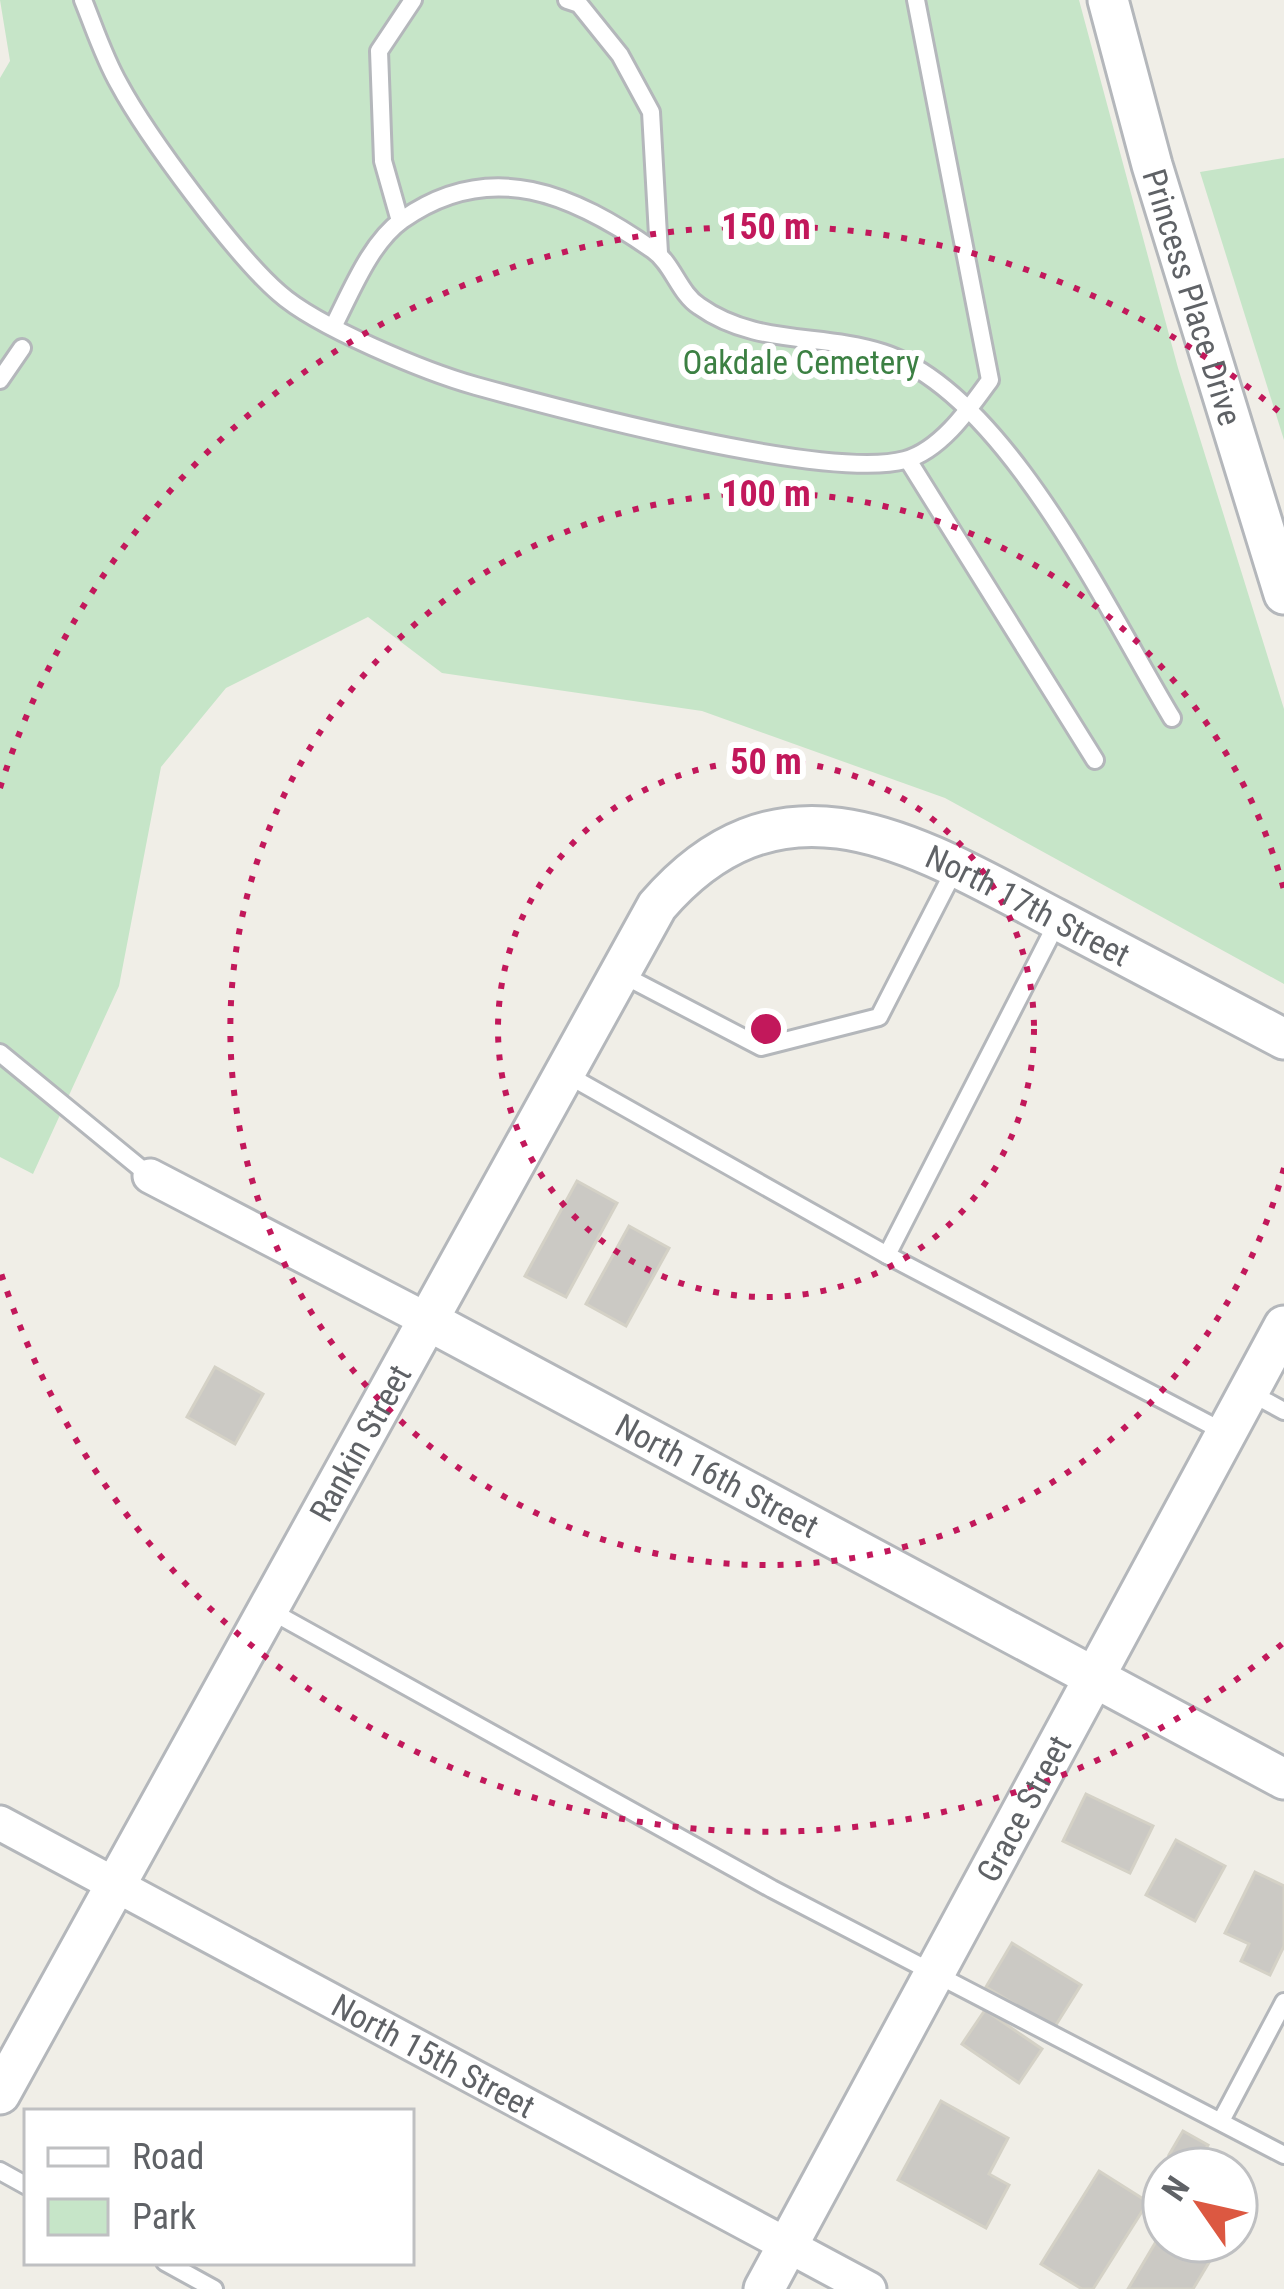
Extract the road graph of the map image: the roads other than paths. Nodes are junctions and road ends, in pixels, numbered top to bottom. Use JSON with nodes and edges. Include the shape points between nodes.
{"nodes":[{"id":1,"x":82,"y":0,"type":"edge"},
{"id":2,"x":413,"y":0,"type":"edge"},
{"id":3,"x":916,"y":0,"type":"edge"},
{"id":4,"x":1108,"y":0,"type":"edge"},
{"id":5,"x":576,"y":1,"type":"edge"},
{"id":6,"x":400,"y":221,"type":"junction"},
{"id":7,"x":658,"y":253,"type":"junction"},
{"id":8,"x":333,"y":326,"type":"junction"},
{"id":9,"x":22,"y":348,"type":"dead end"},
{"id":10,"x":0,"y":380,"type":"edge"},
{"id":11,"x":969,"y":410,"type":"junction"},
{"id":12,"x":908,"y":460,"type":"junction"},
{"id":13,"x":1284,"y":594,"type":"edge"},
{"id":14,"x":1172,"y":718,"type":"dead end"},
{"id":15,"x":1095,"y":760,"type":"dead end"},
{"id":16,"x":759,"y":832,"type":"joint"},
{"id":17,"x":957,"y":866,"type":"junction"},
{"id":18,"x":1058,"y":920,"type":"junction"},
{"id":19,"x":620,"y":973,"type":"junction"},
{"id":20,"x":1284,"y":1039,"type":"edge"},
{"id":21,"x":0,"y":1053,"type":"edge"},
{"id":22,"x":564,"y":1073,"type":"junction"},
{"id":23,"x":149,"y":1176,"type":"joint"},
{"id":24,"x":887,"y":1255,"type":"junction"},
{"id":25,"x":429,"y":1322,"type":"junction"},
{"id":26,"x":1284,"y":1326,"type":"edge"},
{"id":27,"x":1249,"y":1392,"type":"junction"},
{"id":28,"x":1284,"y":1411,"type":"edge"},
{"id":29,"x":1227,"y":1433,"type":"junction"},
{"id":30,"x":271,"y":1611,"type":"junction"},
{"id":31,"x":1095,"y":1681,"type":"junction"},
{"id":32,"x":1284,"y":1779,"type":"edge"},
{"id":33,"x":0,"y":1823,"type":"edge"},
{"id":34,"x":116,"y":1886,"type":"junction"},
{"id":35,"x":937,"y":1971,"type":"junction"},
{"id":36,"x":1284,"y":2002,"type":"edge"},
{"id":37,"x":0,"y":2094,"type":"edge"},
{"id":38,"x":1222,"y":2119,"type":"junction"},
{"id":39,"x":1284,"y":2155,"type":"edge"},
{"id":40,"x":789,"y":2245,"type":"junction"},
{"id":41,"x":170,"y":2265,"type":"edge"},
{"id":42,"x":214,"y":2289,"type":"edge"},
{"id":43,"x":764,"y":2289,"type":"edge"},
{"id":44,"x":869,"y":2289,"type":"edge"}],
"edges":[{"from":1,"to":8,"type":"lane","via":[[119,84],[215,218],[279,294]]},
{"from":2,"to":6,"type":"lane","via":[[380,51],[383,160]]},
{"from":3,"to":11,"type":"lane","via":[[988,351],[990,380]]},
{"from":4,"to":13,"type":"street","name":"Princess Place Drive"},
{"from":5,"to":7,"type":"lane","via":[[620,55],[651,112]]},
{"from":6,"to":7,"type":"lane","via":[[459,191],[542,189]]},
{"from":6,"to":8,"type":"lane"},
{"from":7,"to":11,"type":"lane","via":[[694,304],[724,321],[773,338],[883,353]]},
{"from":8,"to":12,"type":"lane","via":[[472,385],[753,451],[868,465]]},
{"from":9,"to":10,"type":"lane"},
{"from":11,"to":12,"type":"lane"},
{"from":11,"to":14,"type":"lane","via":[[1027,476]]},
{"from":12,"to":15,"type":"lane"},
{"from":16,"to":17,"type":"street","name":"North 17th Street","via":[[840,825]]},
{"from":16,"to":19,"type":"street","name":"Rankin Street","via":[[682,876]]},
{"from":17,"to":18,"type":"street","name":"North 17th Street"},
{"from":17,"to":19,"type":"lane","via":[[879,1017],[761,1047]]},
{"from":18,"to":20,"type":"street","name":"North 17th Street"},
{"from":18,"to":24,"type":"lane"},
{"from":19,"to":22,"type":"street","name":"Rankin Street"},
{"from":21,"to":23,"type":"lane"},
{"from":22,"to":24,"type":"lane"},
{"from":22,"to":25,"type":"street","name":"Rankin Street"},
{"from":23,"to":25,"type":"street","name":"North 16th Street"},
{"from":24,"to":29,"type":"lane"},
{"from":25,"to":30,"type":"street","name":"Rankin Street"},
{"from":25,"to":31,"type":"street","name":"North 16th Street"},
{"from":26,"to":27,"type":"street","name":"Grace Street"},
{"from":27,"to":28,"type":"lane"},
{"from":27,"to":29,"type":"street","name":"Grace Street"},
{"from":29,"to":31,"type":"street","name":"Grace Street"},
{"from":30,"to":34,"type":"street","name":"Rankin Street"},
{"from":30,"to":35,"type":"lane","via":[[772,1889]]},
{"from":31,"to":32,"type":"street","name":"North 16th Street"},
{"from":31,"to":35,"type":"street","name":"Grace Street"},
{"from":33,"to":34,"type":"street","name":"North 15th Street"},
{"from":34,"to":37,"type":"street","name":"Rankin Street"},
{"from":34,"to":40,"type":"street","name":"North 15th Street"},
{"from":35,"to":38,"type":"lane"},
{"from":35,"to":40,"type":"street","name":"Grace Street"},
{"from":36,"to":38,"type":"lane"},
{"from":38,"to":39,"type":"lane"},
{"from":40,"to":43,"type":"street","name":"Grace Street"},
{"from":40,"to":44,"type":"street","name":"North 15th Street"},
{"from":41,"to":42,"type":"lane"}]}
